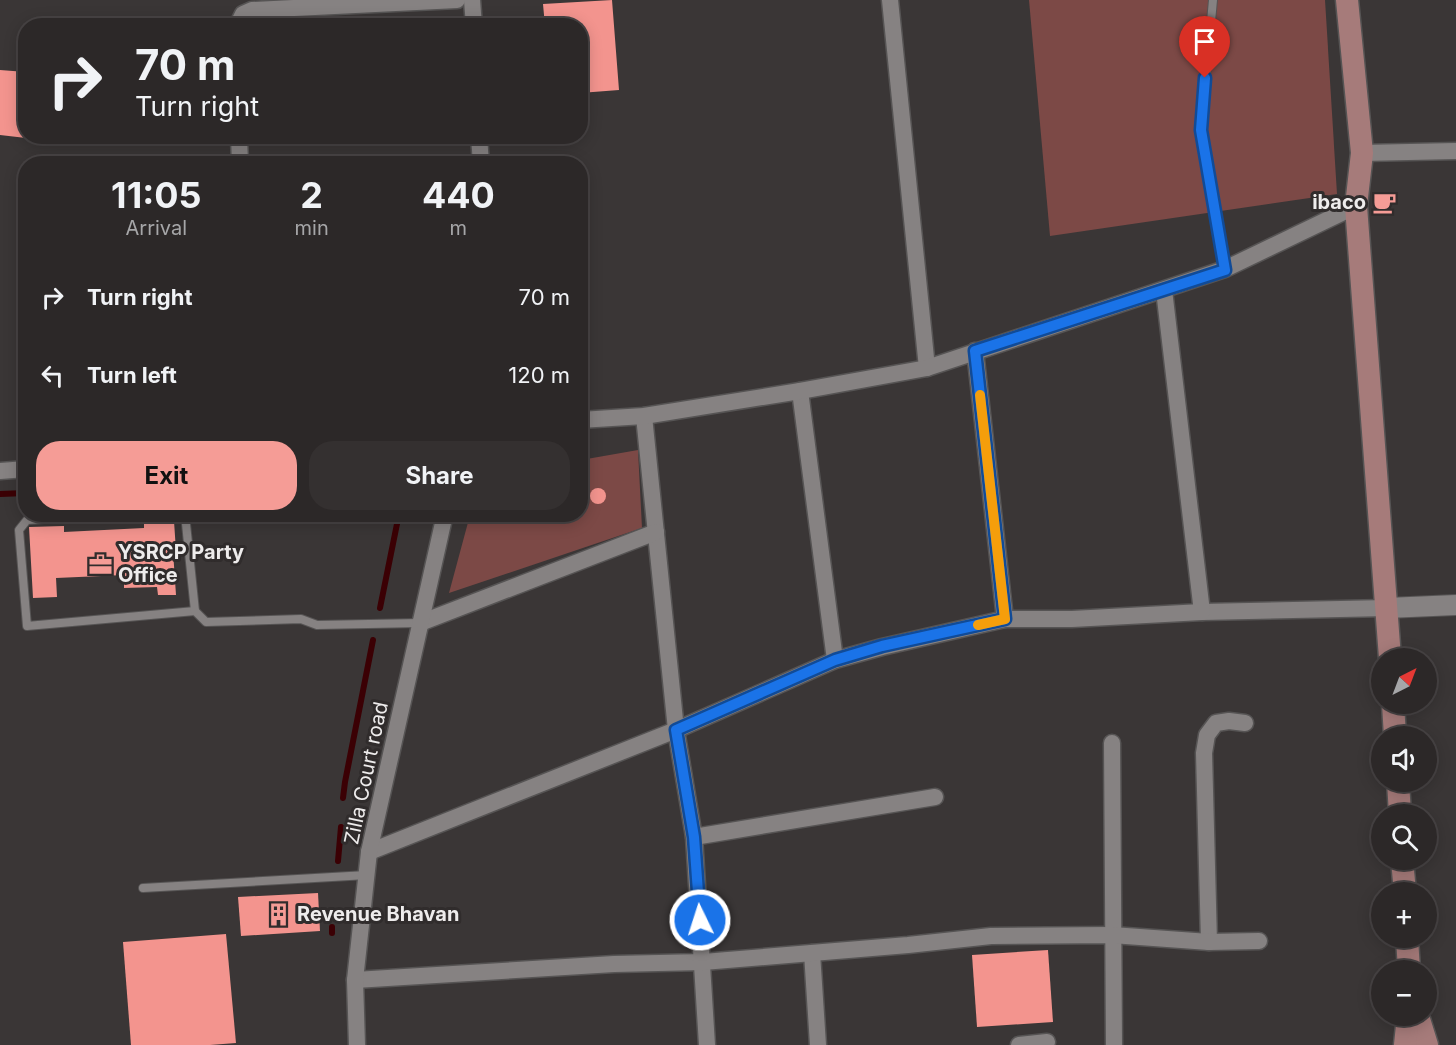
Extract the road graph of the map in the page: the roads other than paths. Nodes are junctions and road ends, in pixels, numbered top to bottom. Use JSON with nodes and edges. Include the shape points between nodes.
{"nodes":[{"id":1,"x":457,"y":0,"type":"edge"},
{"id":2,"x":472,"y":0,"type":"edge"},
{"id":3,"x":890,"y":0,"type":"edge"},
{"id":4,"x":1213,"y":0,"type":"edge"},
{"id":5,"x":1347,"y":0,"type":"edge"},
{"id":6,"x":241,"y":18,"type":"edge"},
{"id":7,"x":473,"y":18,"type":"edge"},
{"id":8,"x":1456,"y":151,"type":"edge"},
{"id":9,"x":1362,"y":153,"type":"junction"},
{"id":10,"x":1356,"y":206,"type":"junction"},
{"id":11,"x":1225,"y":270,"type":"junction"},
{"id":12,"x":1164,"y":290,"type":"junction"},
{"id":13,"x":975,"y":351,"type":"junction"},
{"id":14,"x":927,"y":368,"type":"junction"},
{"id":15,"x":800,"y":391,"type":"junction"},
{"id":16,"x":644,"y":416,"type":"junction"},
{"id":17,"x":588,"y":420,"type":"edge"},
{"id":18,"x":18,"y":470,"type":"edge"},
{"id":19,"x":0,"y":471,"type":"edge"},
{"id":20,"x":25,"y":522,"type":"edge"},
{"id":21,"x":187,"y":522,"type":"edge"},
{"id":22,"x":444,"y":522,"type":"edge"},
{"id":23,"x":656,"y":532,"type":"junction"},
{"id":24,"x":1456,"y":605,"type":"edge"},
{"id":25,"x":1387,"y":608,"type":"junction"},
{"id":26,"x":195,"y":611,"type":"junction"},
{"id":27,"x":1202,"y":612,"type":"junction"},
{"id":28,"x":1005,"y":619,"type":"junction"},
{"id":29,"x":420,"y":622,"type":"junction"},
{"id":30,"x":1389,"y":648,"type":"edge"},
{"id":31,"x":835,"y":660,"type":"junction"},
{"id":32,"x":1245,"y":723,"type":"dead end"},
{"id":33,"x":676,"y":730,"type":"junction"},
{"id":34,"x":1112,"y":743,"type":"dead end"},
{"id":35,"x":935,"y":797,"type":"dead end"},
{"id":36,"x":694,"y":837,"type":"junction"},
{"id":37,"x":369,"y":852,"type":"junction"},
{"id":38,"x":367,"y":875,"type":"junction"},
{"id":39,"x":143,"y":888,"type":"dead end"},
{"id":40,"x":1112,"y":935,"type":"junction"},
{"id":41,"x":1259,"y":941,"type":"dead end"},
{"id":42,"x":1209,"y":942,"type":"junction"},
{"id":43,"x":812,"y":953,"type":"junction"},
{"id":44,"x":703,"y":962,"type":"junction"},
{"id":45,"x":356,"y":980,"type":"junction"},
{"id":46,"x":1407,"y":1026,"type":"edge"},
{"id":47,"x":1421,"y":1026,"type":"edge"},
{"id":48,"x":1047,"y":1042,"type":"dead end"},
{"id":49,"x":357,"y":1045,"type":"edge"},
{"id":50,"x":707,"y":1045,"type":"edge"},
{"id":51,"x":818,"y":1045,"type":"edge"},
{"id":52,"x":1019,"y":1045,"type":"edge"},
{"id":53,"x":1114,"y":1045,"type":"edge"},
{"id":54,"x":1405,"y":1045,"type":"edge"},
{"id":55,"x":1427,"y":1045,"type":"edge"}],
"edges":[{"from":1,"to":6,"type":"street","via":[[252,10]]},
{"from":2,"to":7,"type":"street"},
{"from":3,"to":14,"type":"street"},
{"from":4,"to":11,"type":"lane","via":[[1201,130]]},
{"from":5,"to":9,"type":"main road"},
{"from":8,"to":9,"type":"street"},
{"from":9,"to":10,"type":"main road"},
{"from":10,"to":11,"type":"street"},
{"from":10,"to":25,"type":"main road"},
{"from":11,"to":12,"type":"street"},
{"from":12,"to":13,"type":"street"},
{"from":12,"to":27,"type":"street"},
{"from":13,"to":14,"type":"street"},
{"from":13,"to":28,"type":"street"},
{"from":14,"to":15,"type":"street"},
{"from":15,"to":16,"type":"street"},
{"from":15,"to":31,"type":"street"},
{"from":16,"to":17,"type":"street"},
{"from":16,"to":23,"type":"street"},
{"from":18,"to":19,"type":"street"},
{"from":20,"to":26,"type":"lane","via":[[19,530],[27,626]]},
{"from":21,"to":26,"type":"lane"},
{"from":22,"to":29,"type":"street","name":"Zilla Court road"},
{"from":23,"to":29,"type":"street"},
{"from":23,"to":33,"type":"street"},
{"from":24,"to":25,"type":"street"},
{"from":25,"to":27,"type":"street"},
{"from":25,"to":30,"type":"main road"},
{"from":26,"to":29,"type":"lane","via":[[206,622]]},
{"from":27,"to":28,"type":"street"},
{"from":28,"to":31,"type":"street"},
{"from":29,"to":37,"type":"street","name":"Zilla Court road"},
{"from":31,"to":33,"type":"street"},
{"from":32,"to":42,"type":"street","via":[[1216,723],[1207,735],[1204,780]]},
{"from":33,"to":36,"type":"street"},
{"from":33,"to":37,"type":"street"},
{"from":34,"to":40,"type":"street"},
{"from":35,"to":36,"type":"street"},
{"from":36,"to":44,"type":"street"},
{"from":37,"to":38,"type":"street","name":"Zilla Court road"},
{"from":38,"to":39,"type":"lane"},
{"from":38,"to":45,"type":"street","name":"Zilla Court road"},
{"from":40,"to":42,"type":"street"},
{"from":40,"to":43,"type":"street","via":[[990,936]]},
{"from":40,"to":53,"type":"street"},
{"from":41,"to":42,"type":"street"},
{"from":43,"to":44,"type":"street"},
{"from":43,"to":51,"type":"street"},
{"from":44,"to":45,"type":"street"},
{"from":44,"to":50,"type":"street"},
{"from":45,"to":49,"type":"street","name":"Zilla Court road"},
{"from":46,"to":54,"type":"main road"},
{"from":47,"to":55,"type":"main road"},
{"from":48,"to":52,"type":"street"}]}
